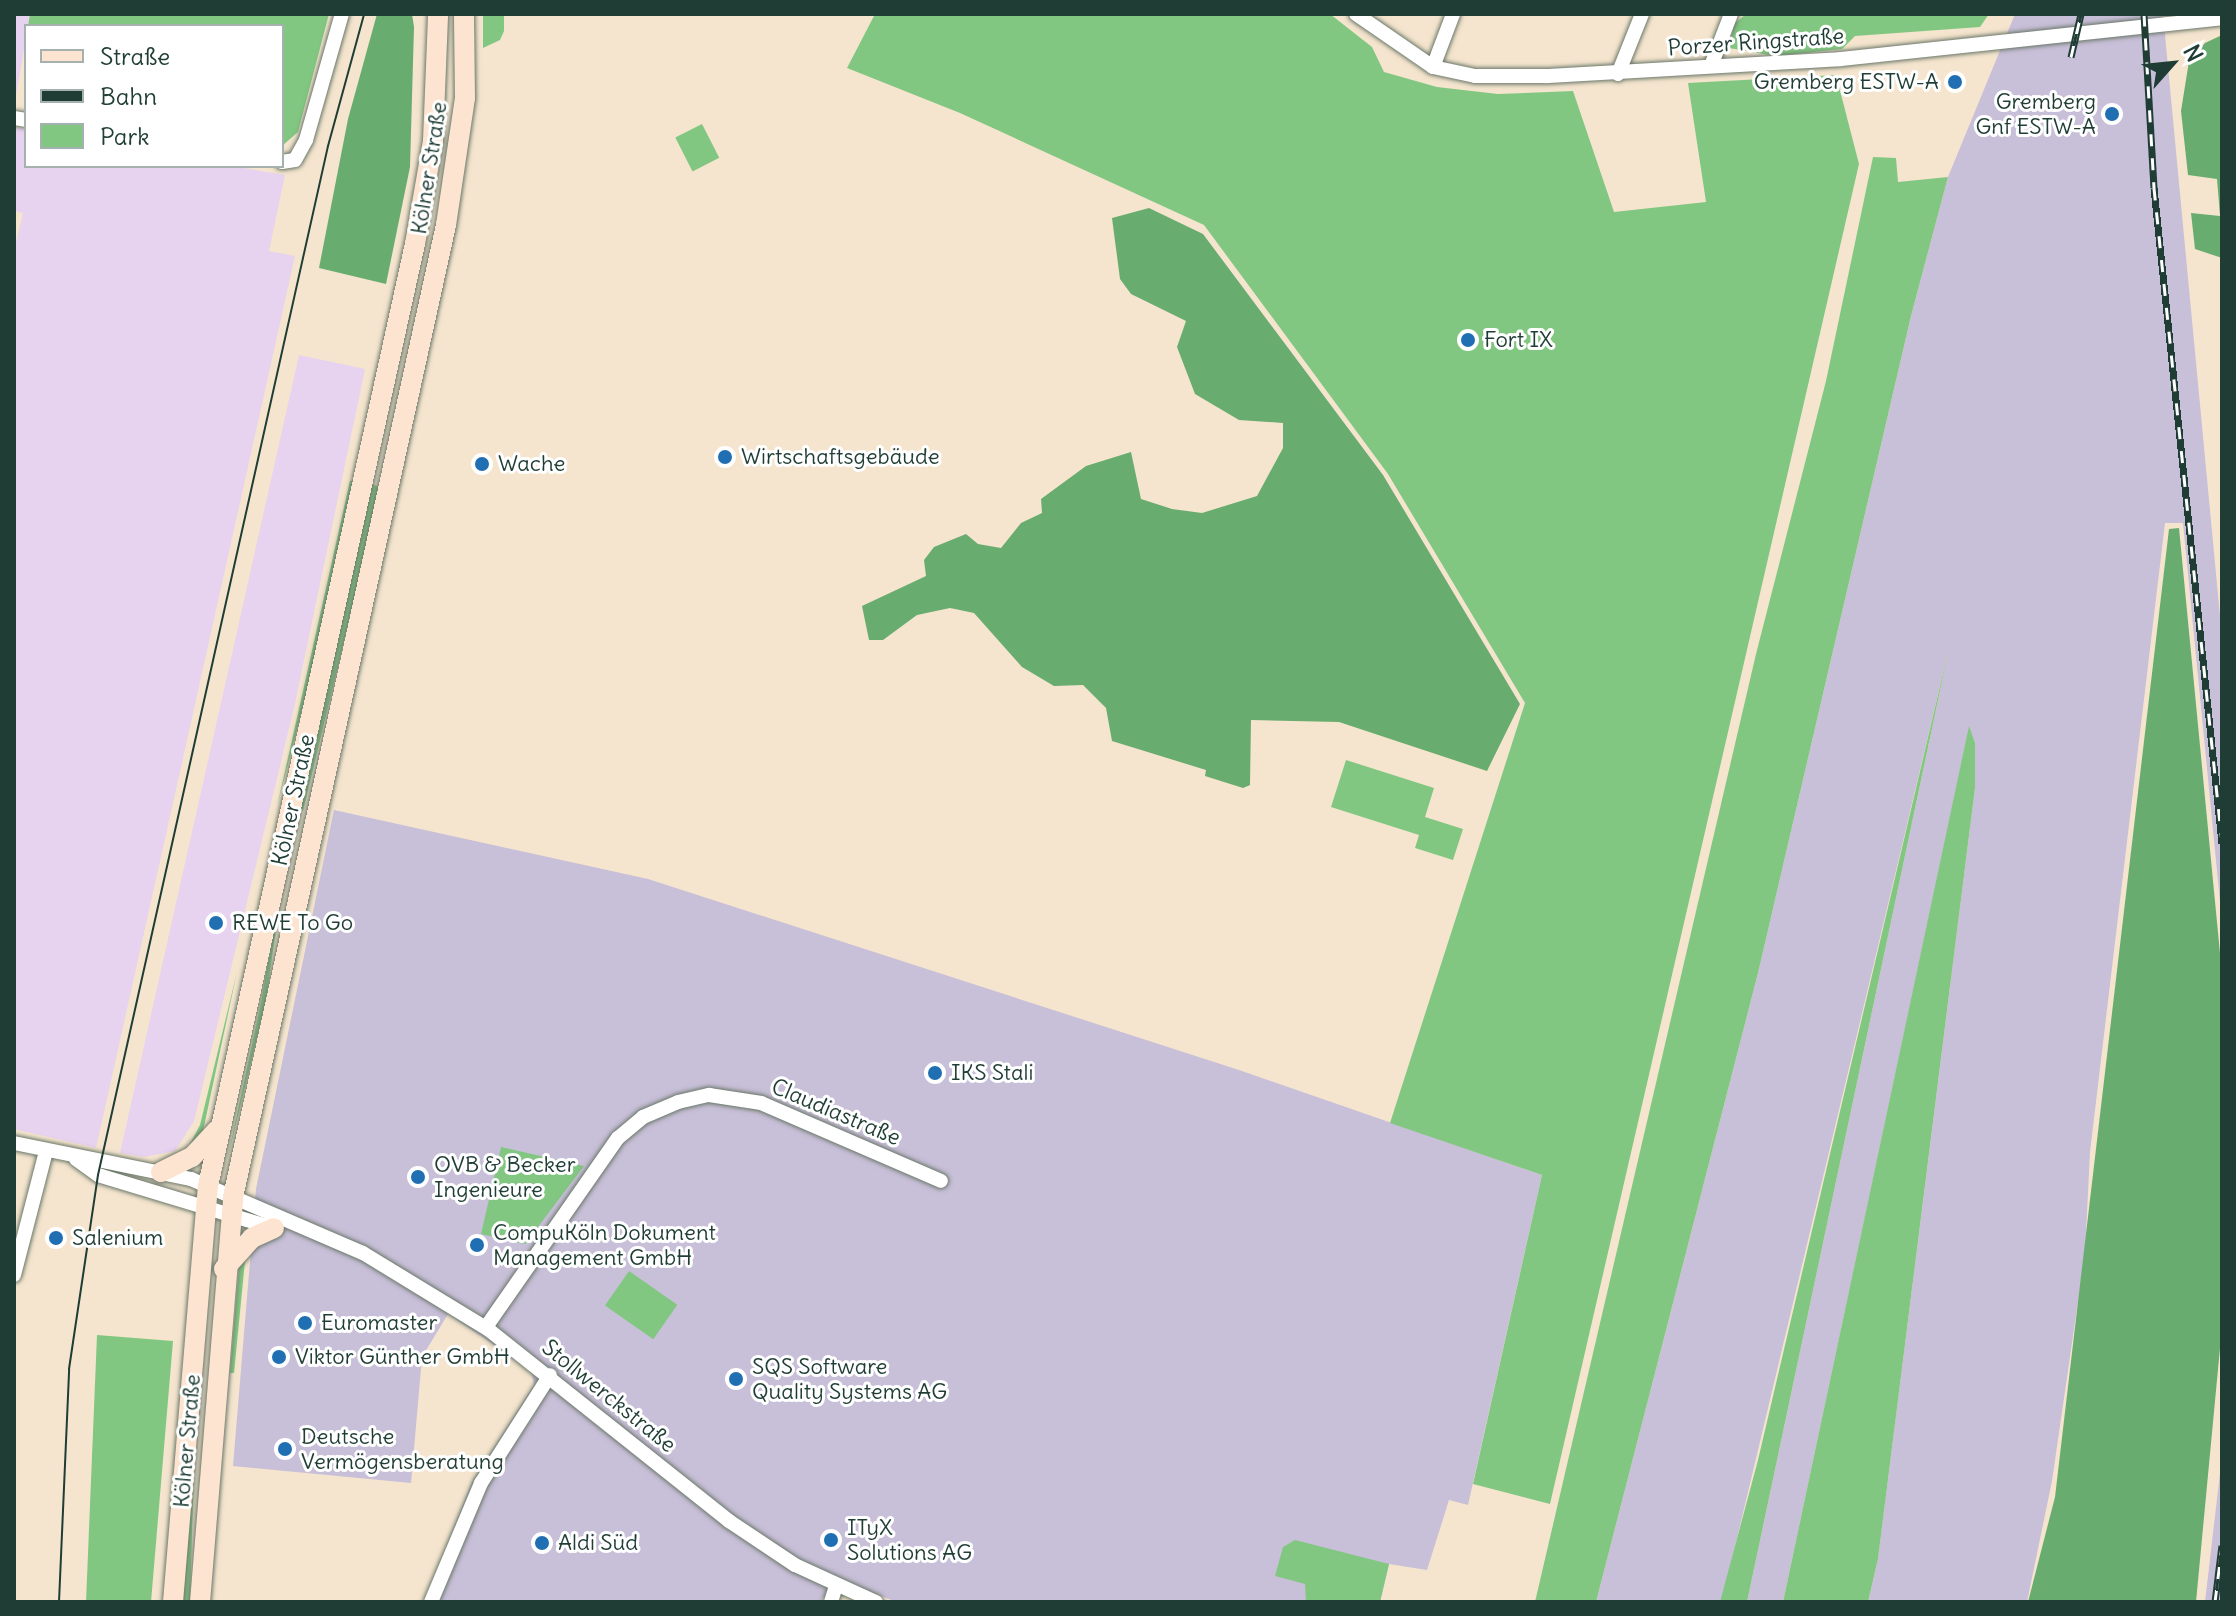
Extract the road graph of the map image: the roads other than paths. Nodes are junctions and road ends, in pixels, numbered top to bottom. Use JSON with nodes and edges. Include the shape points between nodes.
{"nodes":[{"id":1,"x":342,"y":14,"type":"edge"},
{"id":2,"x":438,"y":14,"type":"edge"},
{"id":3,"x":464,"y":14,"type":"edge"},
{"id":4,"x":1356,"y":14,"type":"edge"},
{"id":5,"x":1453,"y":14,"type":"edge"},
{"id":6,"x":1642,"y":14,"type":"edge"},
{"id":7,"x":1731,"y":14,"type":"edge"},
{"id":8,"x":2222,"y":18,"type":"edge"},
{"id":9,"x":1711,"y":66,"type":"junction"},
{"id":10,"x":1433,"y":67,"type":"junction"},
{"id":11,"x":1618,"y":74,"type":"junction"},
{"id":12,"x":284,"y":162,"type":"edge"},
{"id":13,"x":283,"y":839,"type":"junction"},
{"id":14,"x":308,"y":844,"type":"junction"},
{"id":15,"x":220,"y":1127,"type":"junction"},
{"id":16,"x":14,"y":1143,"type":"edge"},
{"id":17,"x":46,"y":1151,"type":"junction"},
{"id":18,"x":76,"y":1159,"type":"junction"},
{"id":19,"x":161,"y":1172,"type":"junction"},
{"id":20,"x":941,"y":1181,"type":"dead end"},
{"id":21,"x":208,"y":1186,"type":"junction"},
{"id":22,"x":232,"y":1207,"type":"junction"},
{"id":23,"x":206,"y":1209,"type":"junction"},
{"id":24,"x":274,"y":1228,"type":"junction"},
{"id":25,"x":311,"y":1230,"type":"junction"},
{"id":26,"x":224,"y":1269,"type":"junction"},
{"id":27,"x":14,"y":1275,"type":"edge"},
{"id":28,"x":486,"y":1327,"type":"junction"},
{"id":29,"x":550,"y":1375,"type":"junction"},
{"id":30,"x":836,"y":1586,"type":"junction"},
{"id":31,"x":173,"y":1602,"type":"edge"},
{"id":32,"x":200,"y":1602,"type":"edge"},
{"id":33,"x":431,"y":1602,"type":"edge"},
{"id":34,"x":831,"y":1602,"type":"edge"},
{"id":35,"x":876,"y":1602,"type":"edge"}],
"edges":[{"from":1,"to":12,"type":"street","via":[[306,140],[295,160]]},
{"from":2,"to":13,"type":"main road","name":"Kölner Straße","via":[[433,141],[415,244]]},
{"from":3,"to":14,"type":"main road","name":"Kölner Straße","via":[[465,98],[446,225]]},
{"from":4,"to":10,"type":"street","name":"Porzer Ringstraße"},
{"from":5,"to":10,"type":"street"},
{"from":6,"to":11,"type":"street"},
{"from":7,"to":9,"type":"street"},
{"from":8,"to":9,"type":"street","name":"Porzer Ringstraße","via":[[1841,59]]},
{"from":9,"to":11,"type":"street","name":"Porzer Ringstraße"},
{"from":10,"to":11,"type":"street","name":"Porzer Ringstraße","via":[[1475,76]]},
{"from":13,"to":14,"type":"main road"},
{"from":13,"to":15,"type":"main road","name":"Kölner Straße"},
{"from":14,"to":22,"type":"main road","name":"Kölner Straße"},
{"from":15,"to":19,"type":"main road","via":[[192,1157]]},
{"from":15,"to":21,"type":"main road","name":"Kölner Straße"},
{"from":16,"to":17,"type":"street"},
{"from":17,"to":18,"type":"street"},
{"from":17,"to":27,"type":"street"},
{"from":18,"to":19,"type":"street","name":"Stollwerckstraße"},
{"from":18,"to":23,"type":"street","name":"Stollwerckstraße","via":[[98,1175]]},
{"from":19,"to":21,"type":"street","name":"Stollwerckstraße"},
{"from":20,"to":28,"type":"street","name":"Claudiastraße","via":[[761,1103],[709,1095],[678,1102],[643,1117],[618,1138]]},
{"from":21,"to":22,"type":"street","name":"Stollwerckstraße"},
{"from":21,"to":23,"type":"main road","name":"Kölner Straße"},
{"from":22,"to":23,"type":"street","name":"Stollwerckstraße"},
{"from":22,"to":24,"type":"street","name":"Stollwerckstraße"},
{"from":22,"to":25,"type":"street","name":"Stollwerckstraße"},
{"from":22,"to":26,"type":"main road","name":"Kölner Straße"},
{"from":23,"to":31,"type":"main road","name":"Kölner Straße"},
{"from":24,"to":25,"type":"street","name":"Stollwerckstraße"},
{"from":24,"to":26,"type":"main road","via":[[247,1242]]},
{"from":25,"to":28,"type":"street","name":"Stollwerckstraße","via":[[363,1253]]},
{"from":26,"to":32,"type":"main road","name":"Kölner Straße"},
{"from":28,"to":29,"type":"street","name":"Stollwerckstraße"},
{"from":29,"to":30,"type":"street","name":"Stollwerckstraße","via":[[729,1521]]},
{"from":29,"to":33,"type":"street","via":[[481,1483]]},
{"from":30,"to":34,"type":"street"},
{"from":30,"to":35,"type":"street","name":"Stollwerckstraße"}]}
